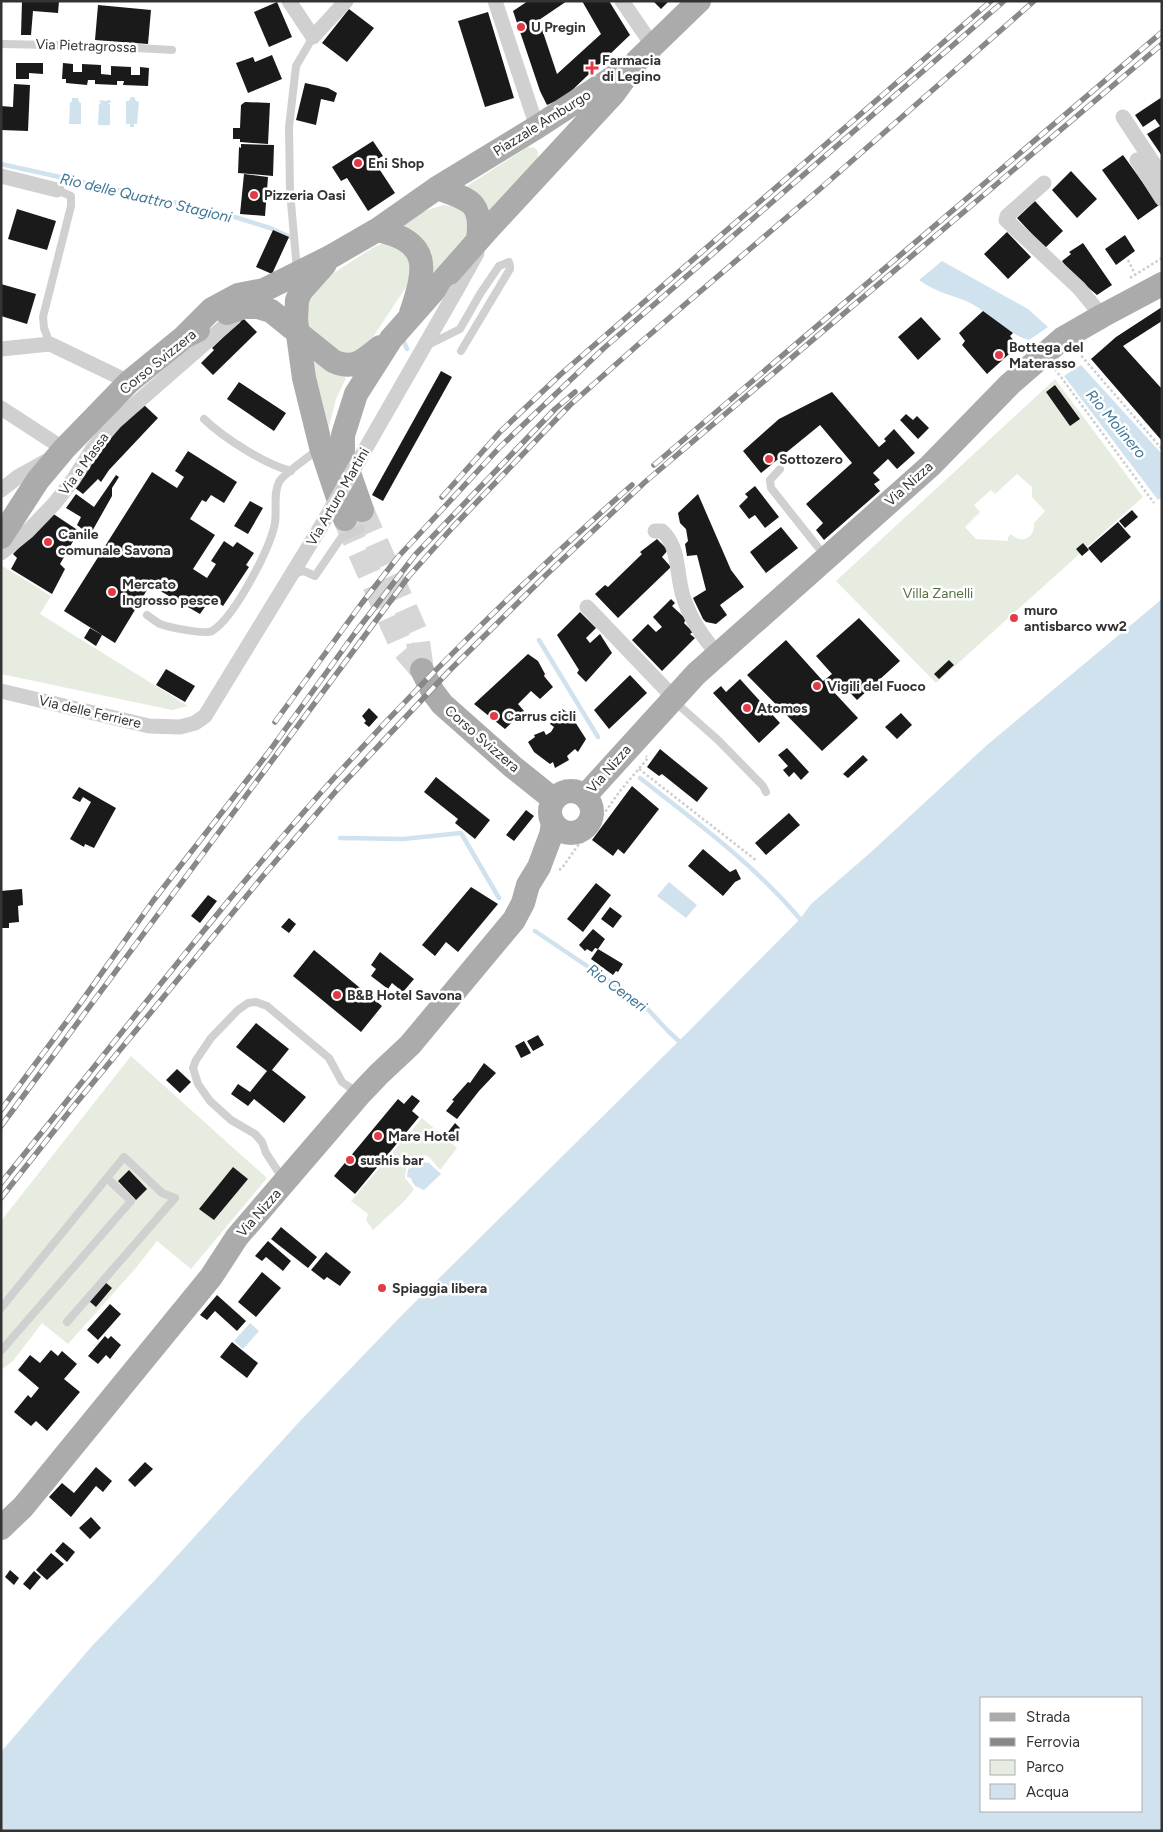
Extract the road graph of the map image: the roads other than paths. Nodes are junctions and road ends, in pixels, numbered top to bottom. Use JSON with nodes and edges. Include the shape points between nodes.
{"nodes":[{"id":1,"x":289,"y":1,"type":"edge"},
{"id":2,"x":346,"y":1,"type":"edge"},
{"id":3,"x":495,"y":1,"type":"edge"},
{"id":4,"x":622,"y":1,"type":"edge"},
{"id":5,"x":699,"y":1,"type":"edge"},
{"id":6,"x":313,"y":37,"type":"junction"},
{"id":7,"x":1,"y":44,"type":"edge"},
{"id":8,"x":172,"y":50,"type":"dead end"},
{"id":9,"x":645,"y":53,"type":"junction"},
{"id":10,"x":1123,"y":117,"type":"dead end"},
{"id":11,"x":537,"y":127,"type":"junction"},
{"id":12,"x":552,"y":160,"type":"junction"},
{"id":13,"x":1137,"y":160,"type":"dead end"},
{"id":14,"x":1161,"y":172,"type":"edge"},
{"id":15,"x":2,"y":181,"type":"edge"},
{"id":16,"x":1044,"y":183,"type":"dead end"},
{"id":17,"x":437,"y":188,"type":"junction"},
{"id":18,"x":57,"y":190,"type":"joint"},
{"id":19,"x":1162,"y":199,"type":"edge"},
{"id":20,"x":378,"y":230,"type":"junction"},
{"id":21,"x":482,"y":240,"type":"junction"},
{"id":22,"x":332,"y":256,"type":"junction"},
{"id":23,"x":297,"y":273,"type":"junction"},
{"id":24,"x":1162,"y":284,"type":"edge"},
{"id":25,"x":1102,"y":316,"type":"junction"},
{"id":26,"x":235,"y":317,"type":"dead end"},
{"id":27,"x":408,"y":319,"type":"junction"},
{"id":28,"x":298,"y":334,"type":"junction"},
{"id":29,"x":184,"y":337,"type":"junction"},
{"id":30,"x":391,"y":338,"type":"junction"},
{"id":31,"x":50,"y":344,"type":"junction"},
{"id":32,"x":1,"y":348,"type":"edge"},
{"id":33,"x":424,"y":348,"type":"junction"},
{"id":34,"x":461,"y":352,"type":"dead end"},
{"id":35,"x":129,"y":382,"type":"junction"},
{"id":36,"x":1,"y":408,"type":"edge"},
{"id":37,"x":204,"y":419,"type":"dead end"},
{"id":38,"x":320,"y":447,"type":"junction"},
{"id":39,"x":61,"y":452,"type":"junction"},
{"id":40,"x":780,"y":469,"type":"dead end"},
{"id":41,"x":290,"y":471,"type":"junction"},
{"id":42,"x":1,"y":490,"type":"edge"},
{"id":43,"x":356,"y":519,"type":"junction"},
{"id":44,"x":655,"y":531,"type":"dead end"},
{"id":45,"x":1,"y":537,"type":"edge"},
{"id":46,"x":1,"y":553,"type":"edge"},
{"id":47,"x":826,"y":558,"type":"junction"},
{"id":48,"x":290,"y":576,"type":"junction"},
{"id":49,"x":587,"y":607,"type":"dead end"},
{"id":50,"x":146,"y":615,"type":"dead end"},
{"id":51,"x":718,"y":655,"type":"junction"},
{"id":52,"x":422,"y":670,"type":"dead end"},
{"id":53,"x":1,"y":692,"type":"edge"},
{"id":54,"x":674,"y":699,"type":"junction"},
{"id":55,"x":180,"y":727,"type":"joint"},
{"id":56,"x":766,"y":792,"type":"dead end"},
{"id":57,"x":585,"y":796,"type":"junction"},
{"id":58,"x":553,"y":799,"type":"junction"},
{"id":59,"x":560,"y":829,"type":"junction"},
{"id":60,"x":523,"y":903,"type":"junction"},
{"id":61,"x":360,"y":1094,"type":"junction"},
{"id":62,"x":108,"y":1178,"type":"junction"},
{"id":63,"x":285,"y":1183,"type":"junction"},
{"id":64,"x":1,"y":1308,"type":"edge"},
{"id":65,"x":68,"y":1322,"type":"dead end"},
{"id":66,"x":1,"y":1351,"type":"edge"},
{"id":67,"x":1,"y":1528,"type":"edge"}],
"edges":[{"from":1,"to":6,"type":"street"},
{"from":2,"to":6,"type":"street"},
{"from":3,"to":11,"type":"street"},
{"from":4,"to":9,"type":"street"},
{"from":5,"to":9,"type":"main road"},
{"from":6,"to":23,"type":"lane","via":[[296,66],[289,127],[290,191]]},
{"from":7,"to":8,"type":"lane","name":"Via Pietragrossa"},
{"from":9,"to":11,"type":"main road","name":"Piazzale Amburgo"},
{"from":9,"to":12,"type":"main road","name":"Piazzale Amburgo","via":[[614,93]]},
{"from":10,"to":14,"type":"street"},
{"from":11,"to":12,"type":"main road","via":[[553,143]]},
{"from":11,"to":17,"type":"main road","name":"Piazzale Amburgo"},
{"from":12,"to":21,"type":"main road","name":"Piazzale Amburgo"},
{"from":13,"to":19,"type":"street"},
{"from":15,"to":18,"type":"street"},
{"from":16,"to":25,"type":"street","via":[[1007,216],[1007,222],[1080,288]]},
{"from":17,"to":20,"type":"main road","name":"Piazzale Amburgo"},
{"from":17,"to":21,"type":"main road","via":[[470,201],[475,207]]},
{"from":18,"to":31,"type":"lane","via":[[71,196],[71,206],[43,317]]},
{"from":20,"to":22,"type":"main road","name":"Piazzale Amburgo"},
{"from":20,"to":27,"type":"main road","via":[[400,236],[421,257],[418,292]]},
{"from":21,"to":27,"type":"main road","name":"Piazzale Amburgo"},
{"from":21,"to":33,"type":"street","name":"Via Arturo Martini","bridge":true},
{"from":22,"to":23,"type":"main road","name":"Piazzale Amburgo"},
{"from":22,"to":28,"type":"main road","name":"Piazzale Amburgo","via":[[307,283],[297,300]]},
{"from":23,"to":29,"type":"main road","name":"Piazzale Amburgo","via":[[264,290],[238,295],[212,309]]},
{"from":24,"to":25,"type":"main road","name":"Via Nizza"},
{"from":25,"to":47,"type":"main road","name":"Via Nizza","via":[[1044,354],[930,466]]},
{"from":26,"to":46,"type":"street","name":"Via a Massa","via":[[116,421],[54,504]]},
{"from":27,"to":30,"type":"main road","name":"Piazzale Amburgo"},
{"from":28,"to":29,"type":"main road","name":"Corso Svizzera","via":[[272,311],[244,307]]},
{"from":28,"to":30,"type":"main road","name":"Piazzale Amburgo","via":[[333,361],[350,366]]},
{"from":28,"to":38,"type":"main road","via":[[304,378]]},
{"from":29,"to":35,"type":"main road","name":"Corso Svizzera"},
{"from":30,"to":43,"type":"main road","name":"Piazzale Amburgo","via":[[356,394],[343,435],[343,456]]},
{"from":31,"to":32,"type":"street"},
{"from":31,"to":35,"type":"street"},
{"from":33,"to":34,"type":"lane","via":[[460,329],[499,266],[509,262],[510,269]]},
{"from":33,"to":48,"type":"street","name":"Via Arturo Martini","bridge":true},
{"from":35,"to":39,"type":"main road","name":"Corso Svizzera"},
{"from":36,"to":39,"type":"street"},
{"from":37,"to":41,"type":"lane","via":[[214,429],[275,467]]},
{"from":38,"to":41,"type":"lane"},
{"from":38,"to":43,"type":"main road"},
{"from":39,"to":42,"type":"street"},
{"from":39,"to":45,"type":"main road","name":"Corso Svizzera","via":[[38,480]]},
{"from":40,"to":47,"type":"lane","via":[[770,480],[771,488]]},
{"from":41,"to":50,"type":"lane","via":[[280,479],[276,491],[275,524],[259,566],[221,623],[211,632],[199,633],[160,624]]},
{"from":43,"to":48,"type":"lane","via":[[315,576],[304,571]]},
{"from":44,"to":51,"type":"street","via":[[662,531],[668,536],[682,595],[700,634]]},
{"from":47,"to":51,"type":"main road","name":"Via Nizza"},
{"from":48,"to":55,"type":"street","name":"Via Arturo Martini","via":[[205,716]]},
{"from":49,"to":54,"type":"street"},
{"from":51,"to":54,"type":"main road","name":"Via Nizza"},
{"from":52,"to":58,"type":"main road","name":"Corso Svizzera","via":[[442,704]]},
{"from":53,"to":55,"type":"street","name":"Via delle Ferriere","via":[[149,726]]},
{"from":54,"to":56,"type":"lane"},
{"from":54,"to":57,"type":"main road","name":"Via Nizza"},
{"from":57,"to":58,"type":"main road","via":[[565,791]]},
{"from":57,"to":59,"type":"main road","via":[[592,808],[590,822],[580,831]]},
{"from":58,"to":59,"type":"main road","via":[[549,812]]},
{"from":59,"to":60,"type":"main road","via":[[550,835]]},
{"from":59,"to":60,"type":"main road","via":[[565,844],[537,893]]},
{"from":60,"to":61,"type":"main road","name":"Via Nizza","via":[[514,920],[410,1045]]},
{"from":61,"to":63,"type":"main road","name":"Via Nizza"},
{"from":61,"to":63,"type":"lane","via":[[342,1082],[329,1058],[267,1006],[248,1003],[211,1038],[193,1068],[198,1084],[210,1101],[231,1120],[255,1134]]},
{"from":62,"to":64,"type":"lane"},
{"from":62,"to":65,"type":"lane","via":[[124,1157],[162,1193],[176,1198]]},
{"from":62,"to":66,"type":"lane","via":[[131,1201]]},
{"from":63,"to":67,"type":"main road","name":"Via Nizza","via":[[237,1237],[211,1277],[23,1507]]}]}
